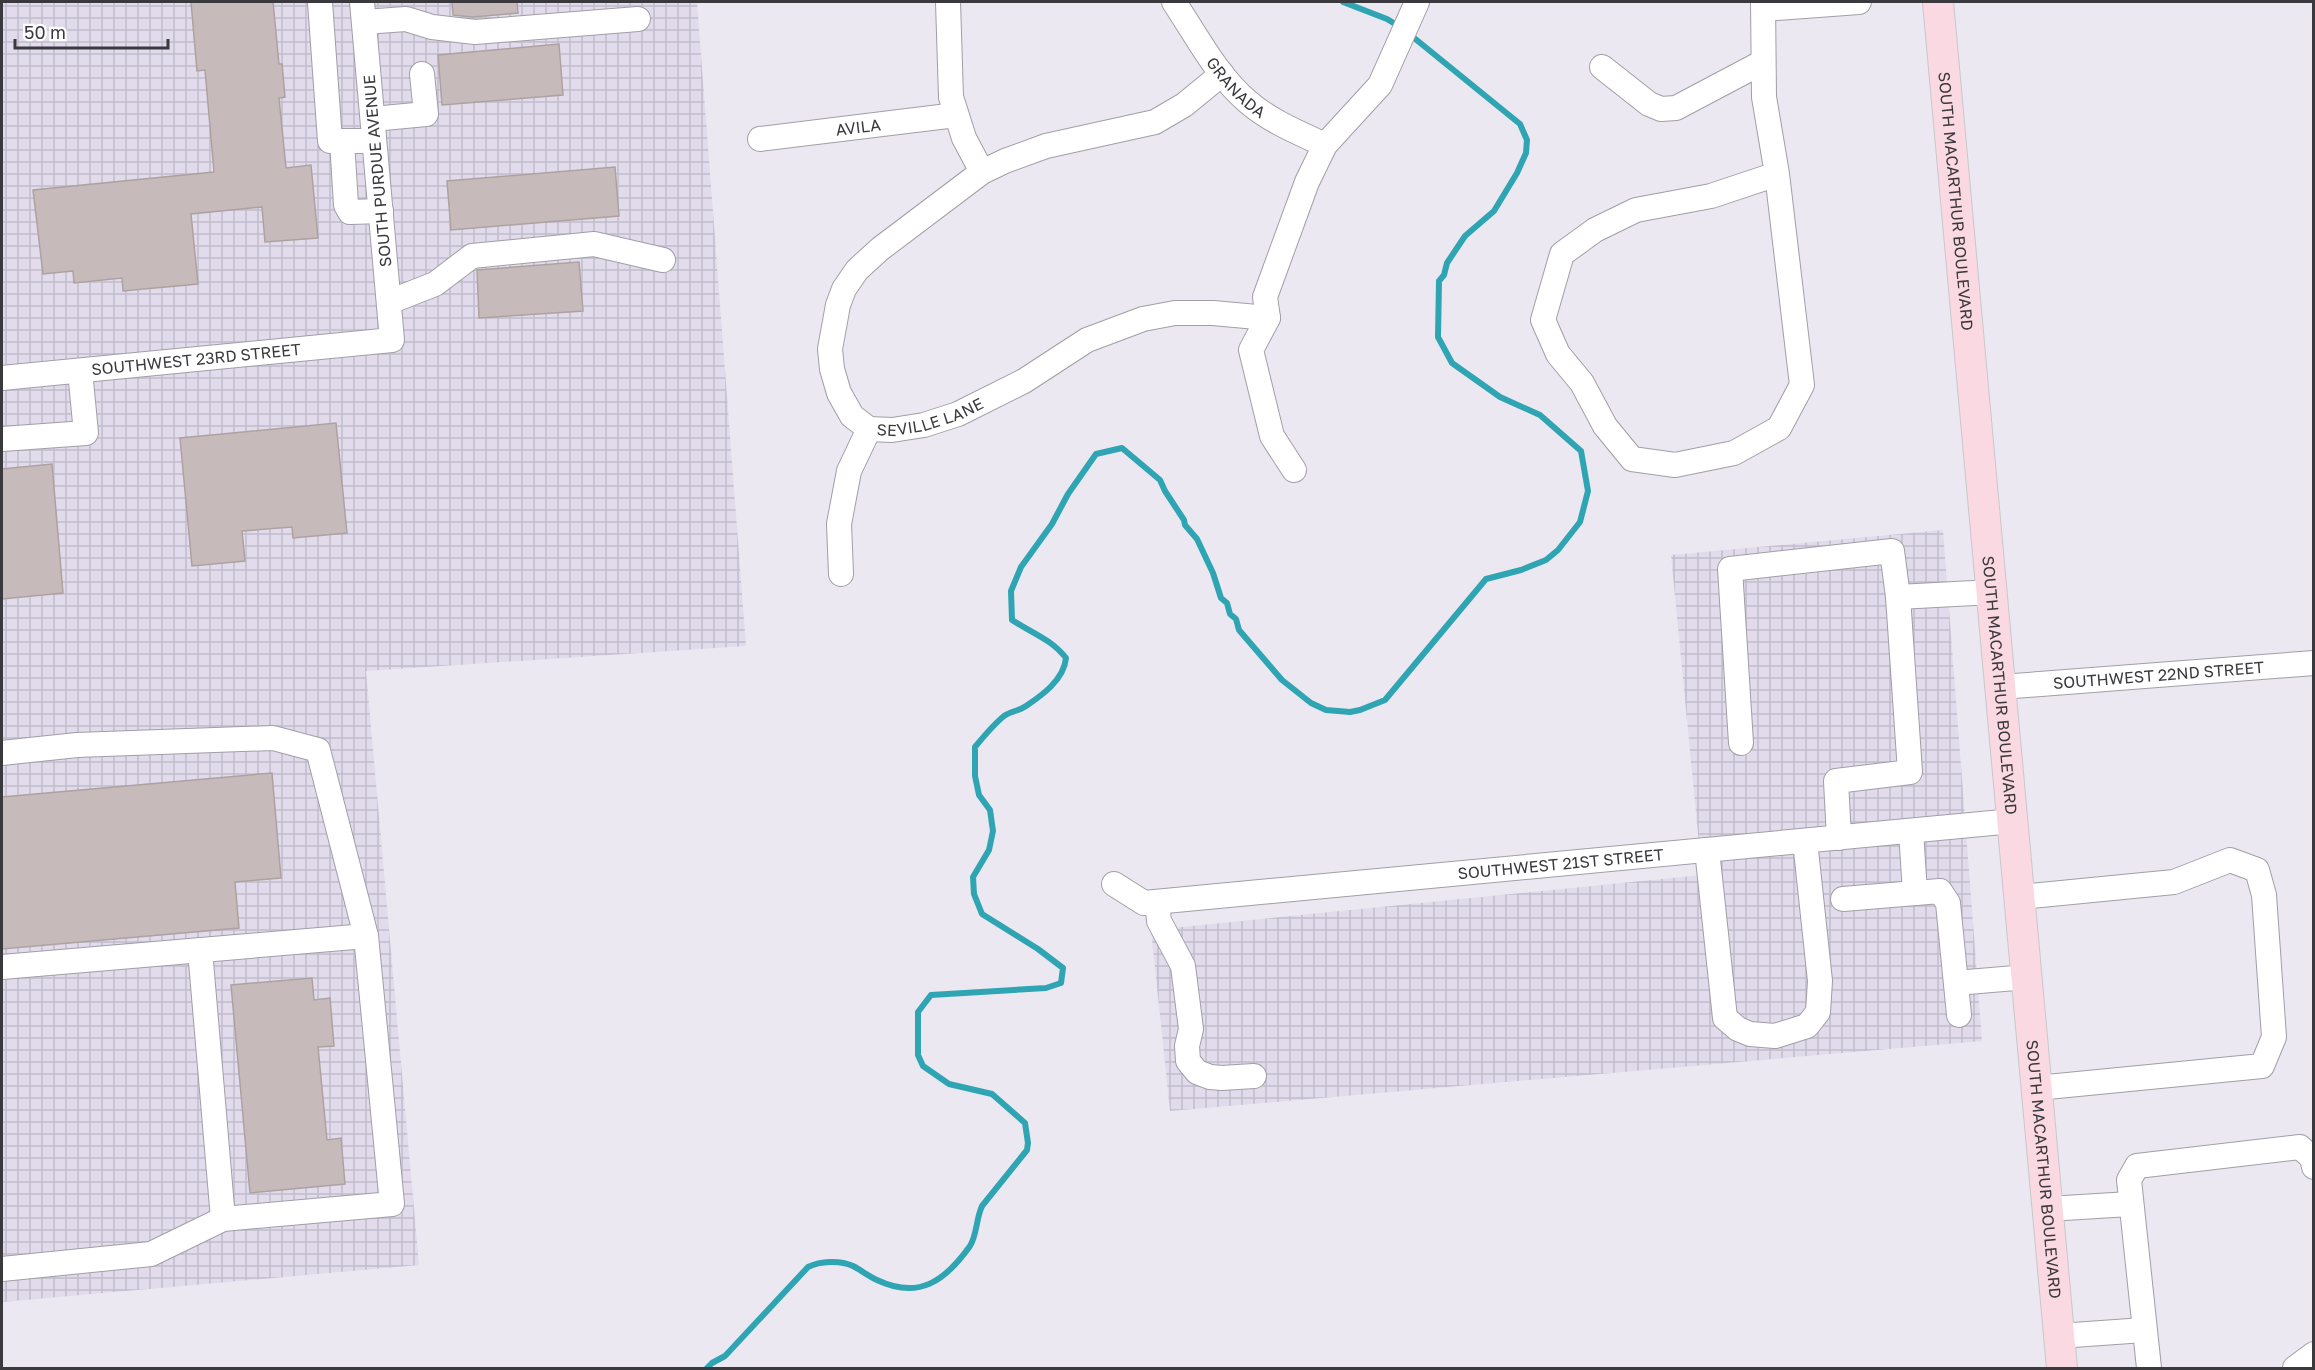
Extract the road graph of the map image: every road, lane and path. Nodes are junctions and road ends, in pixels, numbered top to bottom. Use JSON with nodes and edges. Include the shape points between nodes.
{"nodes":[{"id":1,"x":320,"y":2,"type":"edge"},
{"id":2,"x":948,"y":2,"type":"edge"},
{"id":3,"x":1174,"y":2,"type":"edge"},
{"id":4,"x":1859,"y":2,"type":"edge"},
{"id":5,"x":1938,"y":2,"type":"edge"},
{"id":6,"x":1764,"y":5,"type":"edge"},
{"id":7,"x":1415,"y":8,"type":"edge"},
{"id":8,"x":363,"y":12,"type":"edge"},
{"id":9,"x":638,"y":19,"type":"dead end"},
{"id":10,"x":1763,"y":62,"type":"junction"},
{"id":11,"x":1602,"y":67,"type":"dead end"},
{"id":12,"x":422,"y":74,"type":"dead end"},
{"id":13,"x":1222,"y":74,"type":"junction"},
{"id":14,"x":956,"y":115,"type":"junction"},
{"id":15,"x":374,"y":130,"type":"junction"},
{"id":16,"x":760,"y":140,"type":"dead end"},
{"id":17,"x":342,"y":141,"type":"junction"},
{"id":18,"x":1325,"y":145,"type":"junction"},
{"id":19,"x":982,"y":172,"type":"junction"},
{"id":20,"x":1778,"y":174,"type":"junction"},
{"id":21,"x":381,"y":211,"type":"junction"},
{"id":22,"x":663,"y":260,"type":"dead end"},
{"id":23,"x":388,"y":302,"type":"junction"},
{"id":24,"x":1268,"y":318,"type":"junction"},
{"id":25,"x":392,"y":340,"type":"joint"},
{"id":26,"x":80,"y":371,"type":"junction"},
{"id":27,"x":2,"y":378,"type":"edge"},
{"id":28,"x":868,"y":429,"type":"junction"},
{"id":29,"x":2,"y":439,"type":"edge"},
{"id":30,"x":1294,"y":470,"type":"dead end"},
{"id":31,"x":841,"y":574,"type":"dead end"},
{"id":32,"x":1992,"y":592,"type":"junction"},
{"id":33,"x":1898,"y":597,"type":"junction"},
{"id":34,"x":2313,"y":663,"type":"edge"},
{"id":35,"x":2001,"y":687,"type":"junction"},
{"id":36,"x":1741,"y":743,"type":"dead end"},
{"id":37,"x":2,"y":753,"type":"edge"},
{"id":38,"x":2013,"y":821,"type":"junction"},
{"id":39,"x":1911,"y":831,"type":"junction"},
{"id":40,"x":1839,"y":838,"type":"junction"},
{"id":41,"x":1805,"y":841,"type":"junction"},
{"id":42,"x":1707,"y":850,"type":"junction"},
{"id":43,"x":1114,"y":884,"type":"dead end"},
{"id":44,"x":1915,"y":893,"type":"junction"},
{"id":45,"x":2020,"y":897,"type":"junction"},
{"id":46,"x":1843,"y":899,"type":"dead end"},
{"id":47,"x":1157,"y":902,"type":"junction"},
{"id":48,"x":366,"y":936,"type":"junction"},
{"id":49,"x":200,"y":950,"type":"junction"},
{"id":50,"x":2,"y":968,"type":"edge"},
{"id":51,"x":2027,"y":976,"type":"junction"},
{"id":52,"x":1956,"y":983,"type":"junction"},
{"id":53,"x":1959,"y":1015,"type":"dead end"},
{"id":54,"x":1254,"y":1076,"type":"dead end"},
{"id":55,"x":2037,"y":1088,"type":"junction"},
{"id":56,"x":2313,"y":1167,"type":"edge"},
{"id":57,"x":2130,"y":1204,"type":"junction"},
{"id":58,"x":2048,"y":1209,"type":"junction"},
{"id":59,"x":223,"y":1220,"type":"junction"},
{"id":60,"x":2,"y":1269,"type":"edge"},
{"id":61,"x":2144,"y":1330,"type":"junction"},
{"id":62,"x":2059,"y":1336,"type":"junction"},
{"id":63,"x":2313,"y":1354,"type":"edge"},
{"id":64,"x":2062,"y":1368,"type":"edge"},
{"id":65,"x":2149,"y":1368,"type":"edge"},
{"id":66,"x":2295,"y":1368,"type":"edge"}],
"edges":[{"from":1,"to":17,"type":"street","via":[[330,141]]},
{"from":2,"to":14,"type":"street","via":[[951,97]]},
{"from":3,"to":13,"type":"street","name":"GRANADA"},
{"from":4,"to":6,"type":"street"},
{"from":5,"to":32,"type":"main road","name":"SOUTH MACARTHUR BOULEVARD"},
{"from":6,"to":10,"type":"street"},
{"from":7,"to":18,"type":"street","via":[[1380,85]]},
{"from":8,"to":9,"type":"street","via":[[475,32]]},
{"from":8,"to":15,"type":"street","name":"SOUTH PURDUE AVENUE"},
{"from":10,"to":11,"type":"street","via":[[1676,108],[1661,110]]},
{"from":10,"to":20,"type":"street","via":[[1764,97]]},
{"from":12,"to":15,"type":"street","via":[[426,114]]},
{"from":13,"to":18,"type":"street","name":"GRANADA","via":[[1248,102]]},
{"from":13,"to":19,"type":"street","name":"SEVILLE LANE","via":[[1184,105],[1155,122],[1046,146]]},
{"from":14,"to":16,"type":"street","name":"AVILA"},
{"from":14,"to":19,"type":"street"},
{"from":15,"to":17,"type":"street"},
{"from":15,"to":21,"type":"street","name":"SOUTH PURDUE AVENUE"},
{"from":17,"to":21,"type":"street","via":[[346,205],[350,212]]},
{"from":18,"to":24,"type":"street","via":[[1307,182],[1265,297]]},
{"from":19,"to":28,"type":"street","name":"SEVILLE LANE","via":[[880,249],[857,270],[844,289],[832,328],[832,369],[852,416]]},
{"from":20,"to":20,"type":"street","via":[[1802,385],[1779,428],[1734,453],[1675,465],[1632,459],[1605,426],[1582,383],[1558,354],[1543,320],[1562,254],[1595,230],[1636,210],[1711,196]]},
{"from":21,"to":23,"type":"street","name":"SOUTH PURDUE AVENUE"},
{"from":22,"to":23,"type":"street","via":[[594,244],[472,256],[435,284]]},
{"from":23,"to":25,"type":"street","name":"SOUTH PURDUE AVENUE"},
{"from":24,"to":28,"type":"street","name":"SEVILLE LANE","via":[[1184,313],[1143,319],[1087,340],[1024,381],[958,414],[924,425]]},
{"from":24,"to":30,"type":"street","via":[[1251,350],[1272,436]]},
{"from":25,"to":26,"type":"street","name":"SOUTHWEST 23RD STREET"},
{"from":26,"to":27,"type":"street","name":"SOUTHWEST 23RD STREET"},
{"from":26,"to":29,"type":"street","via":[[86,433]]},
{"from":28,"to":31,"type":"street","via":[[849,471],[839,524]]},
{"from":32,"to":33,"type":"street"},
{"from":32,"to":35,"type":"main road","name":"SOUTH MACARTHUR BOULEVARD"},
{"from":33,"to":36,"type":"street","via":[[1892,551],[1730,568]]},
{"from":33,"to":40,"type":"street","via":[[1910,772],[1836,781]]},
{"from":34,"to":35,"type":"street","name":"SOUTHWEST 22ND STREET"},
{"from":35,"to":38,"type":"main road","name":"SOUTH MACARTHUR BOULEVARD"},
{"from":37,"to":48,"type":"street","via":[[77,745],[273,738],[318,750]]},
{"from":38,"to":39,"type":"street","name":"SOUTHWEST 21ST STREET"},
{"from":38,"to":45,"type":"main road","name":"SOUTH MACARTHUR BOULEVARD"},
{"from":39,"to":40,"type":"street","name":"SOUTHWEST 21ST STREET"},
{"from":39,"to":44,"type":"street"},
{"from":40,"to":41,"type":"street","name":"SOUTHWEST 21ST STREET"},
{"from":41,"to":42,"type":"street","name":"SOUTHWEST 21ST STREET"},
{"from":41,"to":42,"type":"street","via":[[1820,981],[1818,1012],[1807,1026],[1774,1036],[1750,1034],[1725,1018]]},
{"from":42,"to":47,"type":"street","name":"SOUTHWEST 21ST STREET"},
{"from":43,"to":47,"type":"street","name":"SOUTHWEST 21ST STREET","via":[[1144,903]]},
{"from":44,"to":46,"type":"street"},
{"from":44,"to":52,"type":"street","via":[[1940,891],[1948,903]]},
{"from":45,"to":51,"type":"main road","name":"SOUTH MACARTHUR BOULEVARD"},
{"from":45,"to":55,"type":"street","via":[[2174,882],[2229,860],[2257,870],[2264,895],[2274,1037],[2262,1066]]},
{"from":47,"to":54,"type":"street","via":[[1159,921],[1183,966],[1191,1029],[1188,1062],[1197,1072],[1210,1077]]},
{"from":48,"to":49,"type":"street"},
{"from":48,"to":59,"type":"street","via":[[392,1204]]},
{"from":49,"to":50,"type":"street"},
{"from":49,"to":59,"type":"street"},
{"from":51,"to":52,"type":"street"},
{"from":51,"to":55,"type":"main road","name":"SOUTH MACARTHUR BOULEVARD"},
{"from":52,"to":53,"type":"street"},
{"from":55,"to":58,"type":"main road","name":"SOUTH MACARTHUR BOULEVARD"},
{"from":56,"to":57,"type":"street","via":[[2312,1158],[2300,1147],[2137,1166],[2129,1180]]},
{"from":57,"to":58,"type":"street"},
{"from":57,"to":61,"type":"street"},
{"from":58,"to":62,"type":"main road","name":"SOUTH MACARTHUR BOULEVARD"},
{"from":59,"to":60,"type":"street","via":[[151,1254]]},
{"from":61,"to":62,"type":"street"},
{"from":61,"to":65,"type":"street"},
{"from":62,"to":64,"type":"main road","name":"SOUTH MACARTHUR BOULEVARD"},
{"from":63,"to":66,"type":"street"}]}
